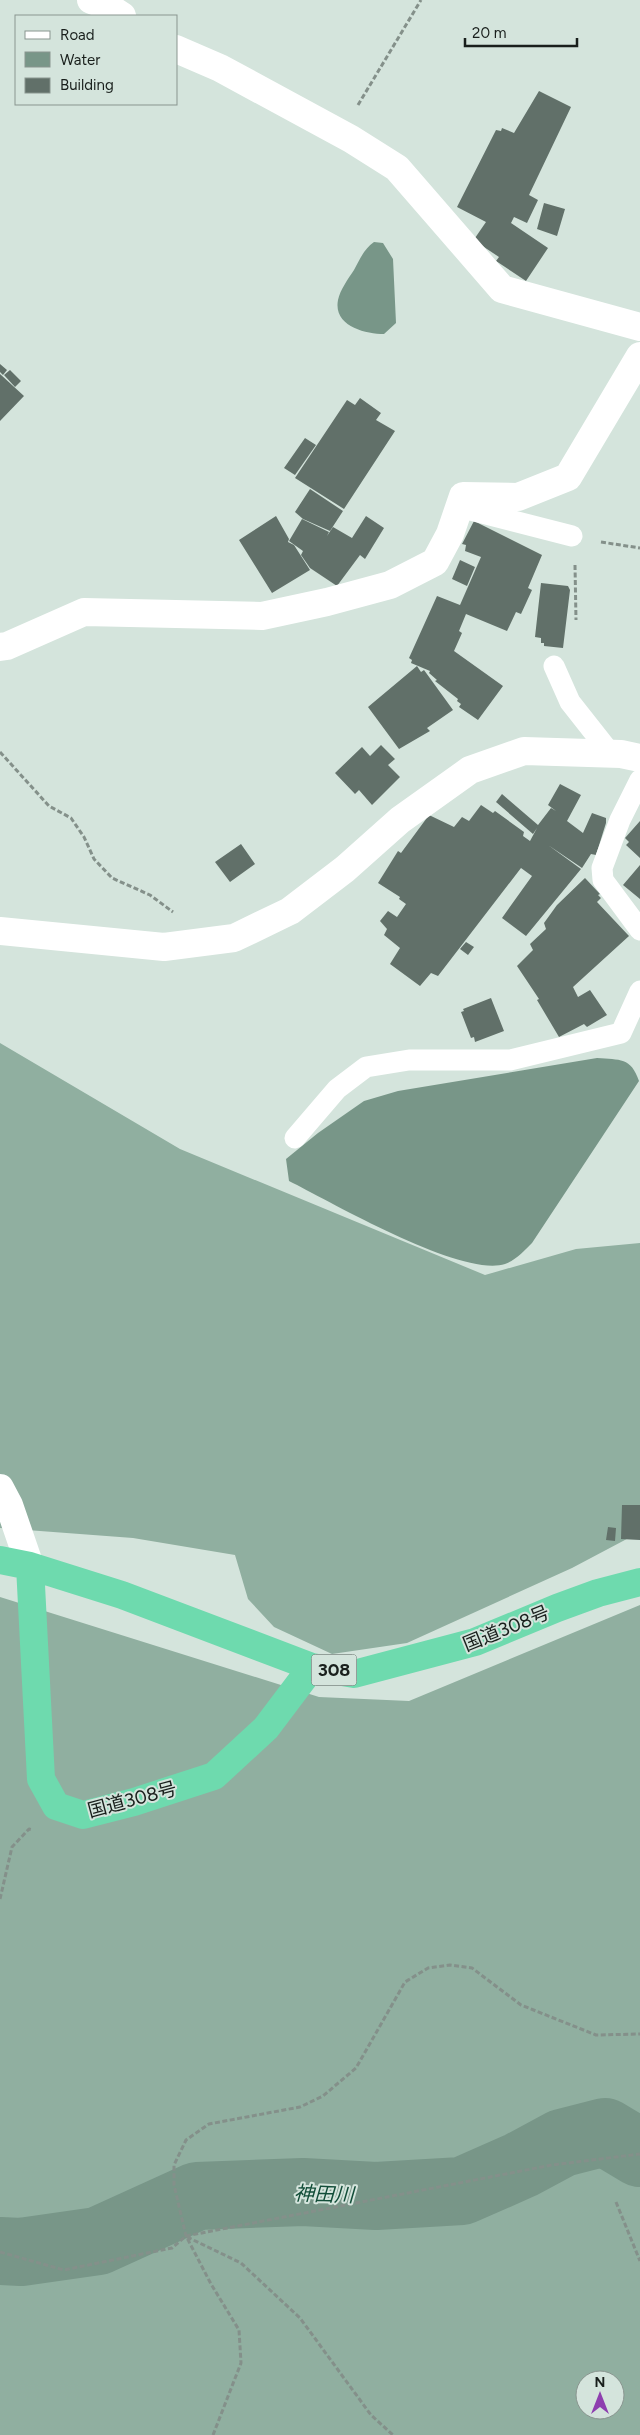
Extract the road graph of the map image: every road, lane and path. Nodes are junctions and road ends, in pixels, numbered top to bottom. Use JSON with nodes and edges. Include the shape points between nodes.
{"nodes":[{"id":1,"x":91,"y":0,"type":"edge"},
{"id":2,"x":421,"y":0,"type":"edge"},
{"id":3,"x":120,"y":15,"type":"edge"},
{"id":4,"x":178,"y":50,"type":"edge"},
{"id":5,"x":341,"y":134,"type":"junction"},
{"id":6,"x":640,"y":327,"type":"edge"},
{"id":7,"x":640,"y":356,"type":"edge"},
{"id":8,"x":459,"y":507,"type":"junction"},
{"id":9,"x":572,"y":536,"type":"junction"},
{"id":10,"x":640,"y":548,"type":"edge"},
{"id":11,"x":576,"y":620,"type":"dead end"},
{"id":12,"x":0,"y":647,"type":"edge"},
{"id":13,"x":554,"y":666,"type":"dead end"},
{"id":14,"x":0,"y":752,"type":"edge"},
{"id":15,"x":611,"y":754,"type":"junction"},
{"id":16,"x":640,"y":758,"type":"edge"},
{"id":17,"x":640,"y":780,"type":"edge"},
{"id":18,"x":640,"y":930,"type":"edge"},
{"id":19,"x":0,"y":932,"type":"edge"},
{"id":20,"x":210,"y":941,"type":"junction"},
{"id":21,"x":640,"y":991,"type":"edge"},
{"id":22,"x":295,"y":1138,"type":"dead end"},
{"id":23,"x":0,"y":1488,"type":"edge"},
{"id":24,"x":0,"y":1560,"type":"edge"},
{"id":25,"x":30,"y":1566,"type":"junction"},
{"id":26,"x":640,"y":1582,"type":"edge"},
{"id":27,"x":312,"y":1667,"type":"junction"},
{"id":28,"x":70,"y":1810,"type":"junction"},
{"id":29,"x":0,"y":1899,"type":"edge"},
{"id":30,"x":640,"y":2034,"type":"edge"},
{"id":31,"x":640,"y":2154,"type":"edge"},
{"id":32,"x":616,"y":2202,"type":"dead end"},
{"id":33,"x":186,"y":2236,"type":"junction"},
{"id":34,"x":0,"y":2252,"type":"edge"},
{"id":35,"x":640,"y":2260,"type":"edge"},
{"id":36,"x":213,"y":2435,"type":"edge"},
{"id":37,"x":393,"y":2435,"type":"edge"}],
"edges":[{"from":1,"to":3,"type":"street"},
{"from":2,"to":5,"type":"path"},
{"from":4,"to":5,"type":"street","via":[[220,68]]},
{"from":5,"to":6,"type":"street","via":[[397,168],[502,289]]},
{"from":7,"to":8,"type":"street","via":[[568,477],[518,497],[463,496]]},
{"from":8,"to":9,"type":"lane"},
{"from":8,"to":12,"type":"street","via":[[450,534],[435,562],[390,585],[262,616],[84,612]]},
{"from":9,"to":10,"type":"path"},
{"from":9,"to":11,"type":"path"},
{"from":13,"to":15,"type":"lane","via":[[570,702]]},
{"from":14,"to":20,"type":"path","via":[[50,806],[71,818],[84,836],[94,859],[112,878],[150,895]]},
{"from":15,"to":16,"type":"street"},
{"from":15,"to":20,"type":"street","via":[[524,750],[470,770],[400,820],[345,869],[290,911],[234,938]]},
{"from":17,"to":18,"type":"lane","via":[[602,868],[603,880]]},
{"from":19,"to":20,"type":"street","via":[[164,947]]},
{"from":21,"to":22,"type":"lane","via":[[621,1033],[510,1060],[409,1060],[366,1066],[337,1089]]},
{"from":23,"to":25,"type":"street"},
{"from":24,"to":25,"type":"highway","name":"国道308号","number":"308"},
{"from":25,"to":27,"type":"highway","name":"国道308号","number":"308","via":[[122,1595]]},
{"from":25,"to":28,"type":"highway","name":"国道308号","via":[[41,1779],[56,1806]]},
{"from":26,"to":27,"type":"highway","name":"国道308号","number":"308","via":[[598,1593],[475,1642],[434,1654],[354,1674]]},
{"from":27,"to":28,"type":"highway","name":"国道308号","number":"308","via":[[266,1728],[214,1776],[134,1802],[84,1814]]},
{"from":28,"to":29,"type":"path","via":[[58,1832],[29,1830],[12,1847]]},
{"from":30,"to":33,"type":"path","via":[[596,2035],[521,2005],[472,1968],[450,1965],[428,1968],[405,1982],[356,2068],[324,2096],[300,2108],[209,2124],[186,2140],[174,2165],[174,2185]]},
{"from":31,"to":33,"type":"path","via":[[552,2165]]},
{"from":32,"to":35,"type":"path"},
{"from":33,"to":34,"type":"path","via":[[172,2248],[64,2270]]},
{"from":33,"to":36,"type":"path","via":[[239,2330],[241,2363]]},
{"from":33,"to":37,"type":"path","via":[[240,2263],[300,2318],[371,2415]]}]}
